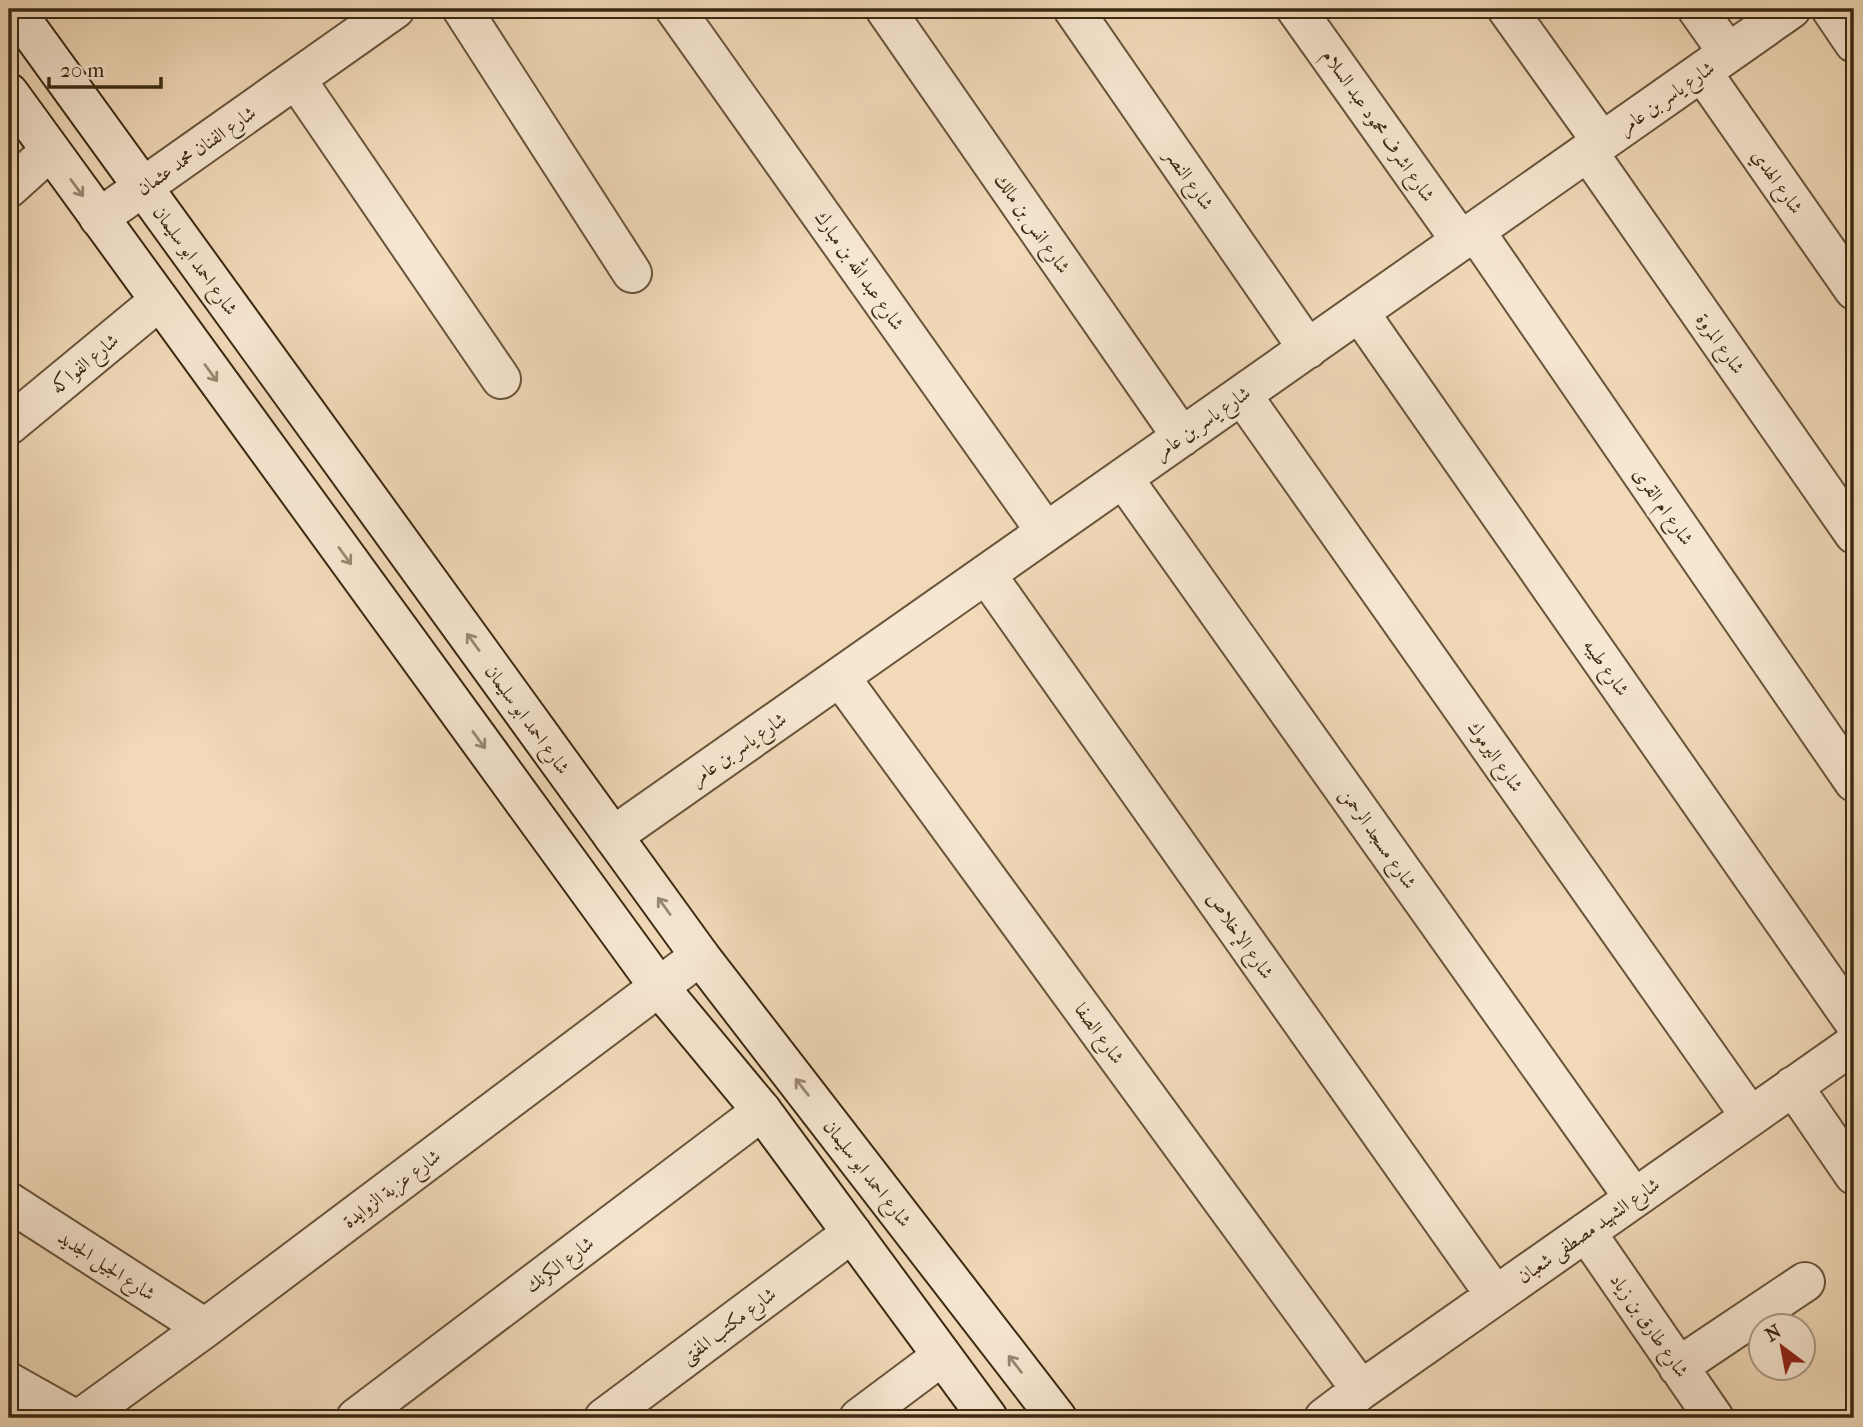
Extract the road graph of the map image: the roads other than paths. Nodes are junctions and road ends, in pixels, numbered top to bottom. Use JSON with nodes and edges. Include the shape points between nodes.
{"nodes":[{"id":1,"x":395,"y":9,"type":"edge"},
{"id":2,"x":462,"y":9,"type":"edge"},
{"id":3,"x":675,"y":9,"type":"edge"},
{"id":4,"x":885,"y":9,"type":"edge"},
{"id":5,"x":1073,"y":9,"type":"edge"},
{"id":6,"x":1296,"y":9,"type":"edge"},
{"id":7,"x":1507,"y":9,"type":"edge"},
{"id":8,"x":1697,"y":9,"type":"edge"},
{"id":9,"x":1791,"y":9,"type":"edge"},
{"id":10,"x":1831,"y":9,"type":"edge"},
{"id":11,"x":21,"y":11,"type":"edge"},
{"id":12,"x":1854,"y":43,"type":"edge"},
{"id":13,"x":1715,"y":63,"type":"junction"},
{"id":14,"x":296,"y":79,"type":"junction"},
{"id":15,"x":9,"y":93,"type":"edge"},
{"id":16,"x":1595,"y":147,"type":"junction"},
{"id":17,"x":50,"y":151,"type":"junction"},
{"id":18,"x":143,"y":187,"type":"junction"},
{"id":19,"x":9,"y":188,"type":"edge"},
{"id":20,"x":99,"y":218,"type":"junction"},
{"id":21,"x":1468,"y":236,"type":"junction"},
{"id":22,"x":632,"y":273,"type":"dead end"},
{"id":23,"x":1854,"y":290,"type":"edge"},
{"id":24,"x":159,"y":301,"type":"junction"},
{"id":25,"x":1359,"y":312,"type":"junction"},
{"id":26,"x":1308,"y":349,"type":"junction"},
{"id":27,"x":501,"y":379,"type":"dead end"},
{"id":28,"x":1242,"y":395,"type":"junction"},
{"id":29,"x":9,"y":425,"type":"edge"},
{"id":30,"x":1182,"y":437,"type":"junction"},
{"id":31,"x":1123,"y":478,"type":"junction"},
{"id":32,"x":1046,"y":532,"type":"junction"},
{"id":33,"x":1854,"y":534,"type":"edge"},
{"id":34,"x":986,"y":574,"type":"junction"},
{"id":35,"x":840,"y":677,"type":"junction"},
{"id":36,"x":564,"y":768,"type":"junction"},
{"id":37,"x":1854,"y":782,"type":"edge"},
{"id":38,"x":520,"y":797,"type":"junction"},
{"id":39,"x":613,"y":836,"type":"junction"},
{"id":40,"x":700,"y":956,"type":"junction"},
{"id":41,"x":659,"y":987,"type":"junction"},
{"id":42,"x":1854,"y":1021,"type":"edge"},
{"id":43,"x":1854,"y":1044,"type":"edge"},
{"id":44,"x":1793,"y":1086,"type":"junction"},
{"id":45,"x":762,"y":1111,"type":"junction"},
{"id":46,"x":1750,"y":1116,"type":"junction"},
{"id":47,"x":1854,"y":1175,"type":"edge"},
{"id":48,"x":1634,"y":1198,"type":"junction"},
{"id":49,"x":9,"y":1202,"type":"edge"},
{"id":50,"x":1586,"y":1232,"type":"junction"},
{"id":51,"x":852,"y":1233,"type":"junction"},
{"id":52,"x":1805,"y":1282,"type":"dead end"},
{"id":53,"x":1495,"y":1295,"type":"junction"},
{"id":54,"x":205,"y":1328,"type":"junction"},
{"id":55,"x":942,"y":1356,"type":"junction"},
{"id":56,"x":1678,"y":1367,"type":"junction"},
{"id":57,"x":9,"y":1382,"type":"edge"},
{"id":58,"x":1361,"y":1390,"type":"junction"},
{"id":59,"x":73,"y":1418,"type":"edge"},
{"id":60,"x":81,"y":1418,"type":"edge"},
{"id":61,"x":356,"y":1418,"type":"edge"},
{"id":62,"x":604,"y":1418,"type":"edge"},
{"id":63,"x":859,"y":1418,"type":"edge"},
{"id":64,"x":988,"y":1418,"type":"edge"},
{"id":65,"x":1057,"y":1418,"type":"edge"},
{"id":66,"x":1324,"y":1418,"type":"edge"},
{"id":67,"x":1714,"y":1418,"type":"edge"}],
"edges":[{"from":1,"to":14,"type":"street","name":"شارع الفنان محمد عثمان"},
{"from":2,"to":22,"type":"street"},
{"from":3,"to":32,"type":"street","name":"شارع عبد الله بن مبارك"},
{"from":4,"to":30,"type":"street","name":"شارع انس بن مالك"},
{"from":5,"to":26,"type":"street","name":"شارع النصر"},
{"from":6,"to":21,"type":"street","name":"شارع اشرف محمود عبد السلام"},
{"from":7,"to":16,"type":"street","name":"شارع المروة"},
{"from":8,"to":13,"type":"street","name":"شارع الهدي"},
{"from":9,"to":13,"type":"street","name":"شارع ياسر بن عامر"},
{"from":10,"to":12,"type":"street"},
{"from":11,"to":18,"type":"street","name":"شارع احمد ابو سليمان"},
{"from":13,"to":16,"type":"street","name":"شارع ياسر بن عامر"},
{"from":13,"to":23,"type":"street","name":"شارع الهدي"},
{"from":14,"to":18,"type":"street","name":"شارع الفنان محمد عثمان"},
{"from":14,"to":27,"type":"street"},
{"from":15,"to":17,"type":"street"},
{"from":16,"to":21,"type":"street","name":"شارع ياسر بن عامر"},
{"from":16,"to":33,"type":"street","name":"شارع المروة"},
{"from":17,"to":19,"type":"street"},
{"from":17,"to":20,"type":"street","one_way":true},
{"from":18,"to":20,"type":"street","name":"شارع الفنان محمد عثمان"},
{"from":36,"to":18,"type":"street","name":"شارع احمد ابو سليمان","one_way":true},
{"from":20,"to":24,"type":"street"},
{"from":21,"to":25,"type":"street","name":"شارع ياسر بن عامر"},
{"from":21,"to":37,"type":"street","name":"شارع ام القرى"},
{"from":24,"to":29,"type":"street","name":"شارع الفواكه"},
{"from":24,"to":38,"type":"street","one_way":true},
{"from":25,"to":26,"type":"street","name":"شارع ياسر بن عامر"},
{"from":25,"to":42,"type":"street","name":"شارع طيبه"},
{"from":26,"to":28,"type":"street","name":"شارع ياسر بن عامر"},
{"from":28,"to":30,"type":"street","name":"شارع ياسر بن عامر"},
{"from":28,"to":46,"type":"street","name":"شارع اليرموك"},
{"from":30,"to":31,"type":"street","name":"شارع ياسر بن عامر"},
{"from":31,"to":32,"type":"street","name":"شارع ياسر بن عامر"},
{"from":31,"to":48,"type":"street","name":"شارع مسجد الرحمن"},
{"from":32,"to":34,"type":"street","name":"شارع ياسر بن عامر"},
{"from":34,"to":35,"type":"street","name":"شارع ياسر بن عامر"},
{"from":34,"to":53,"type":"street","name":"شارع الإخلاص"},
{"from":35,"to":39,"type":"street","name":"شارع ياسر بن عامر"},
{"from":35,"to":58,"type":"street","name":"شارع الصفا"},
{"from":36,"to":38,"type":"street"},
{"from":36,"to":39,"type":"street","name":"شارع احمد ابو سليمان"},
{"from":38,"to":41,"type":"street"},
{"from":40,"to":39,"type":"street","name":"شارع احمد ابو سليمان","one_way":true},
{"from":40,"to":41,"type":"street","name":"شارع عزبة الزوايدة"},
{"from":65,"to":40,"type":"street","name":"شارع احمد ابو سليمان","one_way":true},
{"from":41,"to":45,"type":"street"},
{"from":41,"to":54,"type":"street","name":"شارع عزبة الزوايدة"},
{"from":43,"to":44,"type":"street","name":"شارع الشهيد مصطفى شعبان"},
{"from":44,"to":46,"type":"street","name":"شارع الشهيد مصطفى شعبان"},
{"from":44,"to":47,"type":"street"},
{"from":45,"to":51,"type":"street"},
{"from":45,"to":61,"type":"street","name":"شارع الكرنك"},
{"from":46,"to":48,"type":"street","name":"شارع الشهيد مصطفى شعبان"},
{"from":48,"to":50,"type":"street","name":"شارع الشهيد مصطفى شعبان"},
{"from":49,"to":54,"type":"street","name":"شارع الجيل الجديد"},
{"from":50,"to":53,"type":"street","name":"شارع الشهيد مصطفى شعبان"},
{"from":50,"to":56,"type":"street","name":"شارع طارق بن زياد"},
{"from":51,"to":55,"type":"street"},
{"from":51,"to":62,"type":"street","name":"شارع مكتب المفتى"},
{"from":52,"to":56,"type":"street"},
{"from":53,"to":58,"type":"street","name":"شارع الشهيد مصطفى شعبان"},
{"from":54,"to":60,"type":"street","name":"شارع عزبة الزوايدة"},
{"from":55,"to":63,"type":"street"},
{"from":55,"to":64,"type":"street"},
{"from":56,"to":67,"type":"street","name":"شارع طارق بن زياد"},
{"from":57,"to":59,"type":"street"},
{"from":58,"to":66,"type":"street","name":"شارع الشهيد مصطفى شعبان"}]}
